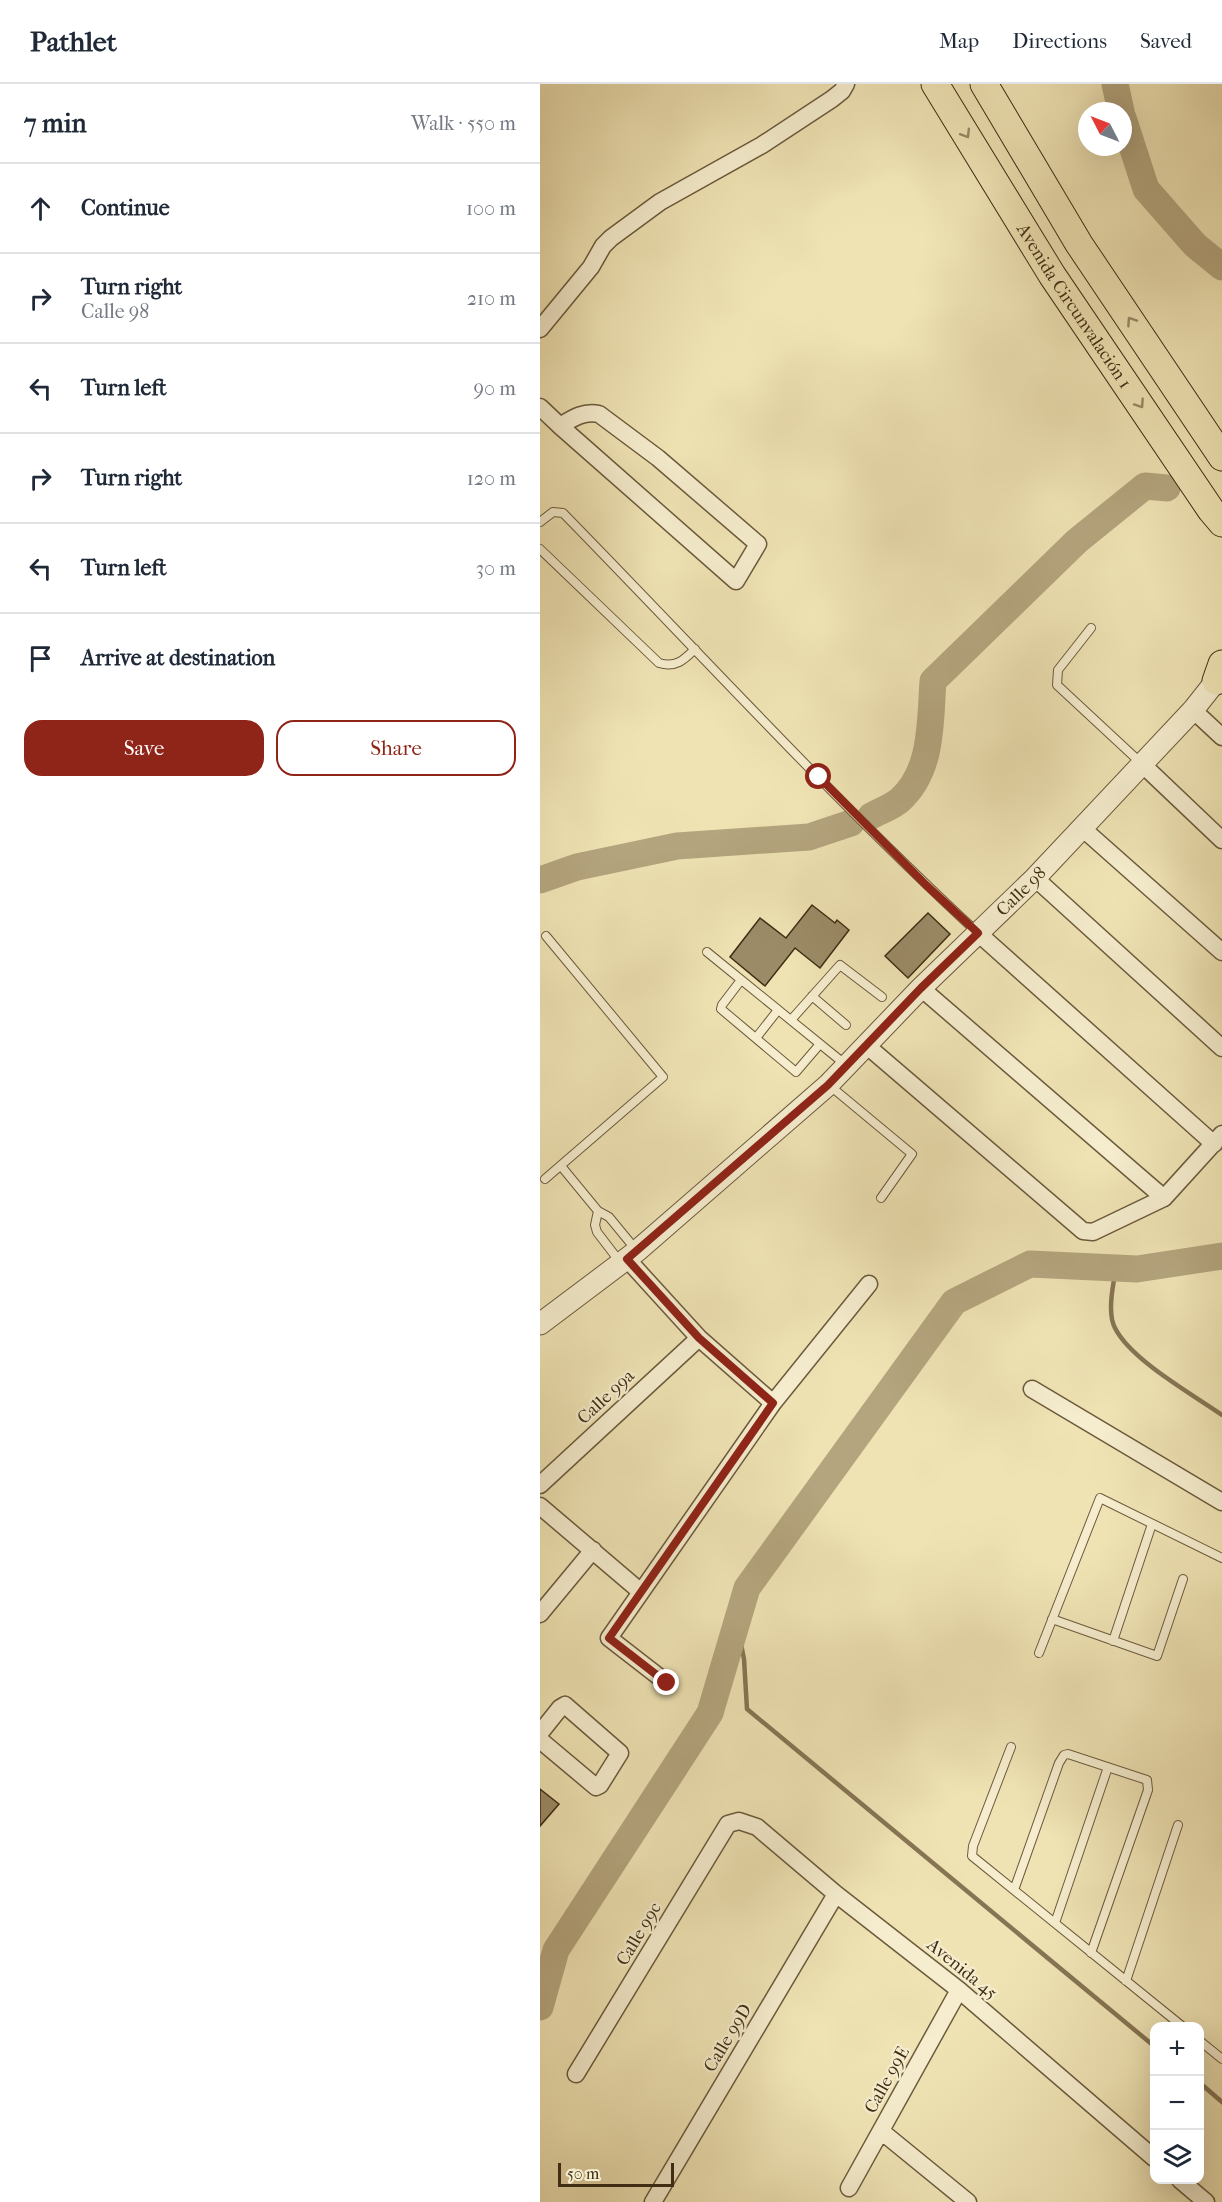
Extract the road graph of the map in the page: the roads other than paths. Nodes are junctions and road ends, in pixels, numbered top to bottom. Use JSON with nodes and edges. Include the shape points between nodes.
{"nodes":[{"id":1,"x":846,"y":84,"type":"edge"},
{"id":2,"x":935,"y":84,"type":"edge"},
{"id":3,"x":984,"y":84,"type":"edge"},
{"id":4,"x":540,"y":330,"type":"edge"},
{"id":5,"x":540,"y":407,"type":"edge"},
{"id":6,"x":560,"y":426,"type":"junction"},
{"id":7,"x":1221,"y":453,"type":"edge"},
{"id":8,"x":1217,"y":516,"type":"edge"},
{"id":9,"x":540,"y":522,"type":"edge"},
{"id":10,"x":1222,"y":542,"type":"edge"},
{"id":11,"x":540,"y":549,"type":"edge"},
{"id":12,"x":1091,"y":628,"type":"dead end"},
{"id":13,"x":695,"y":649,"type":"junction"},
{"id":14,"x":1220,"y":673,"type":"edge"},
{"id":15,"x":1193,"y":710,"type":"junction"},
{"id":16,"x":1222,"y":737,"type":"edge"},
{"id":17,"x":1142,"y":764,"type":"junction"},
{"id":18,"x":1081,"y":827,"type":"junction"},
{"id":19,"x":1222,"y":840,"type":"edge"},
{"id":20,"x":1035,"y":878,"type":"junction"},
{"id":21,"x":978,"y":933,"type":"junction"},
{"id":22,"x":546,"y":936,"type":"dead end"},
{"id":23,"x":707,"y":952,"type":"dead end"},
{"id":24,"x":1222,"y":952,"type":"edge"},
{"id":25,"x":741,"y":980,"type":"junction"},
{"id":26,"x":921,"y":988,"type":"junction"},
{"id":27,"x":812,"y":996,"type":"junction"},
{"id":28,"x":882,"y":997,"type":"dead end"},
{"id":29,"x":778,"y":1010,"type":"junction"},
{"id":30,"x":791,"y":1020,"type":"junction"},
{"id":31,"x":846,"y":1025,"type":"dead end"},
{"id":32,"x":756,"y":1038,"type":"junction"},
{"id":33,"x":820,"y":1044,"type":"junction"},
{"id":34,"x":866,"y":1045,"type":"junction"},
{"id":35,"x":1222,"y":1048,"type":"edge"},
{"id":36,"x":846,"y":1066,"type":"junction"},
{"id":37,"x":828,"y":1085,"type":"junction"},
{"id":38,"x":1218,"y":1139,"type":"edge"},
{"id":39,"x":561,"y":1166,"type":"junction"},
{"id":40,"x":545,"y":1179,"type":"dead end"},
{"id":41,"x":881,"y":1198,"type":"dead end"},
{"id":42,"x":1164,"y":1198,"type":"junction"},
{"id":43,"x":598,"y":1211,"type":"junction"},
{"id":44,"x":628,"y":1258,"type":"junction"},
{"id":45,"x":869,"y":1284,"type":"dead end"},
{"id":46,"x":540,"y":1324,"type":"edge"},
{"id":47,"x":699,"y":1338,"type":"junction"},
{"id":48,"x":1032,"y":1389,"type":"dead end"},
{"id":49,"x":773,"y":1403,"type":"junction"},
{"id":50,"x":540,"y":1485,"type":"edge"},
{"id":51,"x":1222,"y":1502,"type":"edge"},
{"id":52,"x":540,"y":1506,"type":"edge"},
{"id":53,"x":1152,"y":1524,"type":"junction"},
{"id":54,"x":593,"y":1550,"type":"junction"},
{"id":55,"x":1222,"y":1558,"type":"edge"},
{"id":56,"x":1183,"y":1579,"type":"dead end"},
{"id":57,"x":641,"y":1592,"type":"junction"},
{"id":58,"x":540,"y":1614,"type":"edge"},
{"id":59,"x":1052,"y":1619,"type":"junction"},
{"id":60,"x":1113,"y":1641,"type":"junction"},
{"id":61,"x":1039,"y":1653,"type":"dead end"},
{"id":62,"x":667,"y":1683,"type":"dead end"},
{"id":63,"x":540,"y":1733,"type":"edge"},
{"id":64,"x":540,"y":1740,"type":"edge"},
{"id":65,"x":1011,"y":1747,"type":"dead end"},
{"id":66,"x":1108,"y":1767,"type":"junction"},
{"id":67,"x":739,"y":1821,"type":"joint"},
{"id":68,"x":1178,"y":1825,"type":"dead end"},
{"id":69,"x":1014,"y":1890,"type":"junction"},
{"id":70,"x":836,"y":1894,"type":"junction"},
{"id":71,"x":1055,"y":1923,"type":"junction"},
{"id":72,"x":1091,"y":1953,"type":"junction"},
{"id":73,"x":1126,"y":1982,"type":"junction"},
{"id":74,"x":959,"y":1990,"type":"junction"},
{"id":75,"x":1177,"y":2022,"type":"edge"},
{"id":76,"x":1204,"y":2044,"type":"edge"},
{"id":77,"x":1222,"y":2059,"type":"edge"},
{"id":78,"x":576,"y":2074,"type":"dead end"},
{"id":79,"x":881,"y":2131,"type":"junction"},
{"id":80,"x":1150,"y":2154,"type":"edge"},
{"id":81,"x":1185,"y":2184,"type":"edge"},
{"id":82,"x":849,"y":2188,"type":"dead end"},
{"id":83,"x":653,"y":2202,"type":"edge"},
{"id":84,"x":968,"y":2202,"type":"edge"},
{"id":85,"x":1206,"y":2202,"type":"edge"}],
"edges":[{"from":1,"to":4,"type":"street","via":[[832,99],[762,145],[660,202],[611,238]]},
{"from":2,"to":8,"type":"main road","name":"Avenida Circunvalación 1","one_way":true,"via":[[1052,275]]},
{"from":7,"to":3,"type":"main road","name":"Avenida Circunvalación 1","one_way":true,"via":[[1079,244]]},
{"from":5,"to":6,"type":"street"},
{"from":6,"to":6,"type":"street","via":[[609,470],[736,581],[758,544],[658,458],[599,414],[580,414]]},
{"from":8,"to":10,"type":"main road","name":"Avenida Circunvalación 1"},
{"from":9,"to":13,"type":"lane","via":[[553,512],[562,513]]},
{"from":11,"to":13,"type":"lane","via":[[659,663],[676,664]]},
{"from":12,"to":17,"type":"lane","via":[[1058,670],[1057,685]]},
{"from":13,"to":21,"type":"lane","via":[[840,799]]},
{"from":14,"to":15,"type":"street","name":"Calle 98"},
{"from":15,"to":16,"type":"street"},
{"from":15,"to":17,"type":"street","name":"Calle 98"},
{"from":17,"to":18,"type":"street","name":"Calle 98"},
{"from":17,"to":19,"type":"street"},
{"from":18,"to":20,"type":"street","name":"Calle 98"},
{"from":18,"to":24,"type":"street"},
{"from":20,"to":21,"type":"street","name":"Calle 98"},
{"from":20,"to":35,"type":"street"},
{"from":21,"to":26,"type":"street","name":"Calle 98"},
{"from":21,"to":38,"type":"street"},
{"from":22,"to":39,"type":"lane","via":[[663,1077]]},
{"from":23,"to":25,"type":"lane"},
{"from":25,"to":29,"type":"lane"},
{"from":25,"to":32,"type":"lane","via":[[721,1008]]},
{"from":26,"to":34,"type":"street","name":"Calle 98"},
{"from":26,"to":42,"type":"street"},
{"from":27,"to":28,"type":"lane","via":[[840,965]]},
{"from":27,"to":30,"type":"lane"},
{"from":27,"to":31,"type":"lane"},
{"from":29,"to":30,"type":"lane"},
{"from":29,"to":32,"type":"lane"},
{"from":30,"to":33,"type":"lane"},
{"from":32,"to":33,"type":"lane","via":[[796,1072]]},
{"from":33,"to":36,"type":"lane"},
{"from":34,"to":36,"type":"street","name":"Calle 98"},
{"from":34,"to":42,"type":"street","via":[[1083,1231],[1093,1232]]},
{"from":36,"to":37,"type":"street","name":"Calle 98"},
{"from":37,"to":41,"type":"lane","via":[[912,1154]]},
{"from":37,"to":44,"type":"street","name":"Calle 98"},
{"from":38,"to":42,"type":"street"},
{"from":39,"to":40,"type":"lane"},
{"from":39,"to":43,"type":"lane"},
{"from":43,"to":44,"type":"lane","via":[[609,1217]]},
{"from":43,"to":44,"type":"lane","via":[[597,1232]]},
{"from":44,"to":46,"type":"street","name":"Calle 98"},
{"from":44,"to":47,"type":"street"},
{"from":45,"to":49,"type":"street"},
{"from":47,"to":49,"type":"street"},
{"from":47,"to":50,"type":"street","name":"Calle 99a"},
{"from":48,"to":51,"type":"street"},
{"from":49,"to":57,"type":"street"},
{"from":52,"to":54,"type":"street"},
{"from":53,"to":55,"type":"lane"},
{"from":53,"to":59,"type":"lane","via":[[1100,1498]]},
{"from":53,"to":60,"type":"lane"},
{"from":54,"to":57,"type":"street"},
{"from":54,"to":58,"type":"street"},
{"from":56,"to":60,"type":"lane","via":[[1157,1656]]},
{"from":57,"to":62,"type":"street","via":[[609,1638]]},
{"from":59,"to":60,"type":"lane"},
{"from":59,"to":61,"type":"lane"},
{"from":63,"to":64,"type":"street","via":[[565,1704],[620,1753],[596,1787]]},
{"from":65,"to":69,"type":"lane","via":[[972,1857]]},
{"from":66,"to":69,"type":"lane","via":[[1068,1754],[1061,1759]]},
{"from":66,"to":71,"type":"lane"},
{"from":66,"to":72,"type":"lane","via":[[1147,1780],[1149,1787]]},
{"from":67,"to":70,"type":"street","name":"Avenida 45","via":[[758,1827]]},
{"from":67,"to":78,"type":"street","name":"Calle 99c","via":[[728,1824]]},
{"from":68,"to":73,"type":"lane"},
{"from":69,"to":71,"type":"lane"},
{"from":70,"to":74,"type":"street","name":"Avenida 45"},
{"from":70,"to":83,"type":"street","name":"Calle 99D"},
{"from":71,"to":72,"type":"lane"},
{"from":72,"to":73,"type":"lane"},
{"from":73,"to":75,"type":"lane"},
{"from":74,"to":79,"type":"street","name":"Calle 99E"},
{"from":74,"to":80,"type":"street","name":"Avenida 45"},
{"from":76,"to":77,"type":"lane"},
{"from":79,"to":82,"type":"street","name":"Calle 99E"},
{"from":79,"to":84,"type":"street"},
{"from":81,"to":85,"type":"street"}]}
